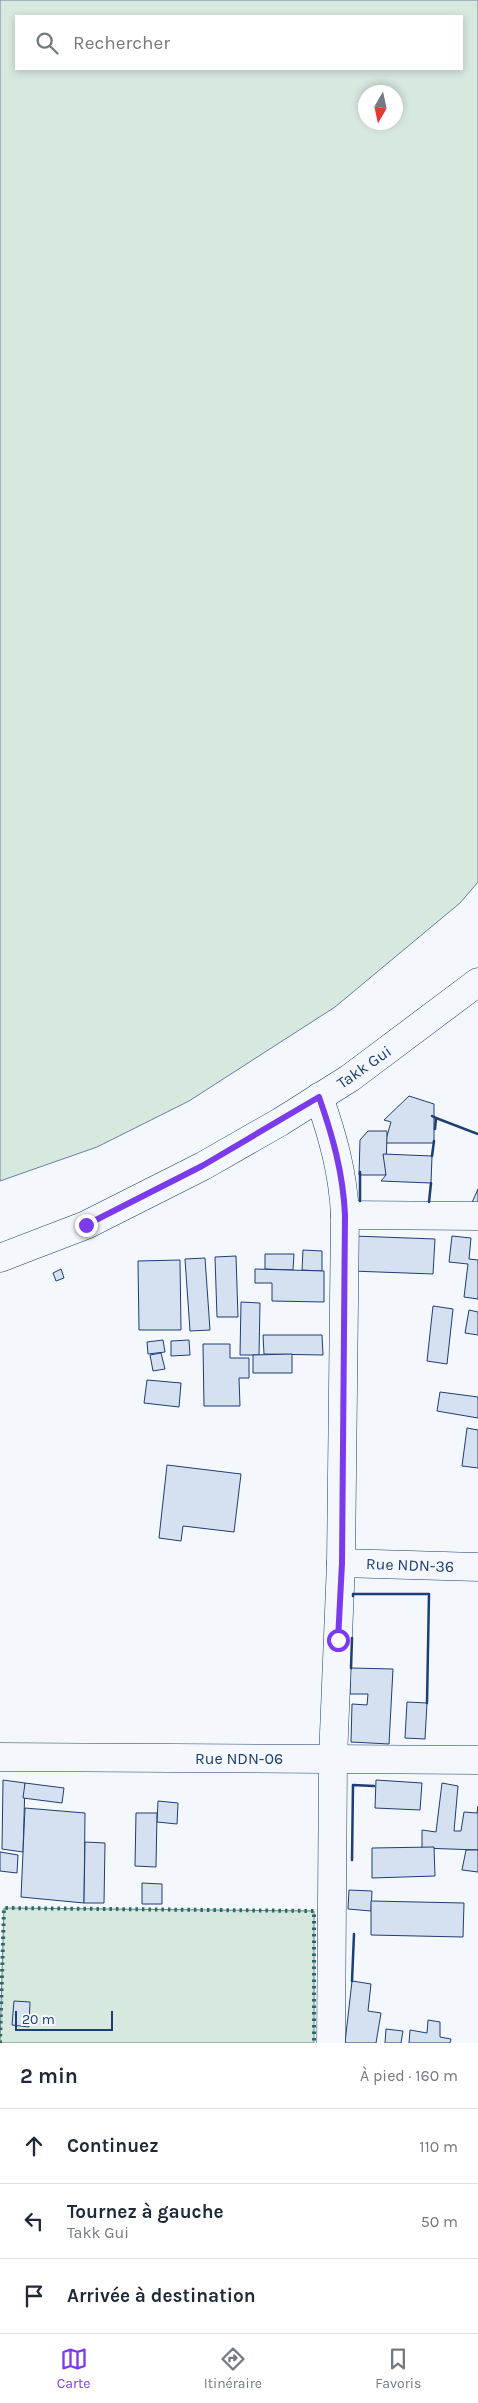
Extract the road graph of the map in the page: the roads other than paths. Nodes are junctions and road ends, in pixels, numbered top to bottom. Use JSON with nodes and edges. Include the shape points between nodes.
{"nodes":[{"id":1,"x":478,"y":982,"type":"edge"},
{"id":2,"x":319,"y":1097,"type":"junction"},
{"id":3,"x":345,"y":1215,"type":"junction"},
{"id":4,"x":478,"y":1216,"type":"edge"},
{"id":5,"x":0,"y":1258,"type":"edge"},
{"id":6,"x":342,"y":1563,"type":"junction"},
{"id":7,"x":478,"y":1567,"type":"edge"},
{"id":8,"x":0,"y":1757,"type":"edge"},
{"id":9,"x":333,"y":1758,"type":"junction"},
{"id":10,"x":478,"y":1760,"type":"edge"},
{"id":11,"x":331,"y":2043,"type":"edge"}],
"edges":[{"from":1,"to":2,"type":"street","name":"Takk Gui","via":[[416,1030]]},
{"from":2,"to":3,"type":"street","via":[[335,1143]]},
{"from":2,"to":5,"type":"street","name":"Takk Gui","via":[[202,1166],[130,1203],[86,1225]]},
{"from":3,"to":4,"type":"street"},
{"from":3,"to":6,"type":"street"},
{"from":6,"to":7,"type":"street","name":"Rue NDN-36"},
{"from":6,"to":9,"type":"street"},
{"from":8,"to":9,"type":"street","name":"Rue NDN-06"},
{"from":9,"to":10,"type":"street","name":"Rue NDN-06"},
{"from":9,"to":11,"type":"street"}]}
